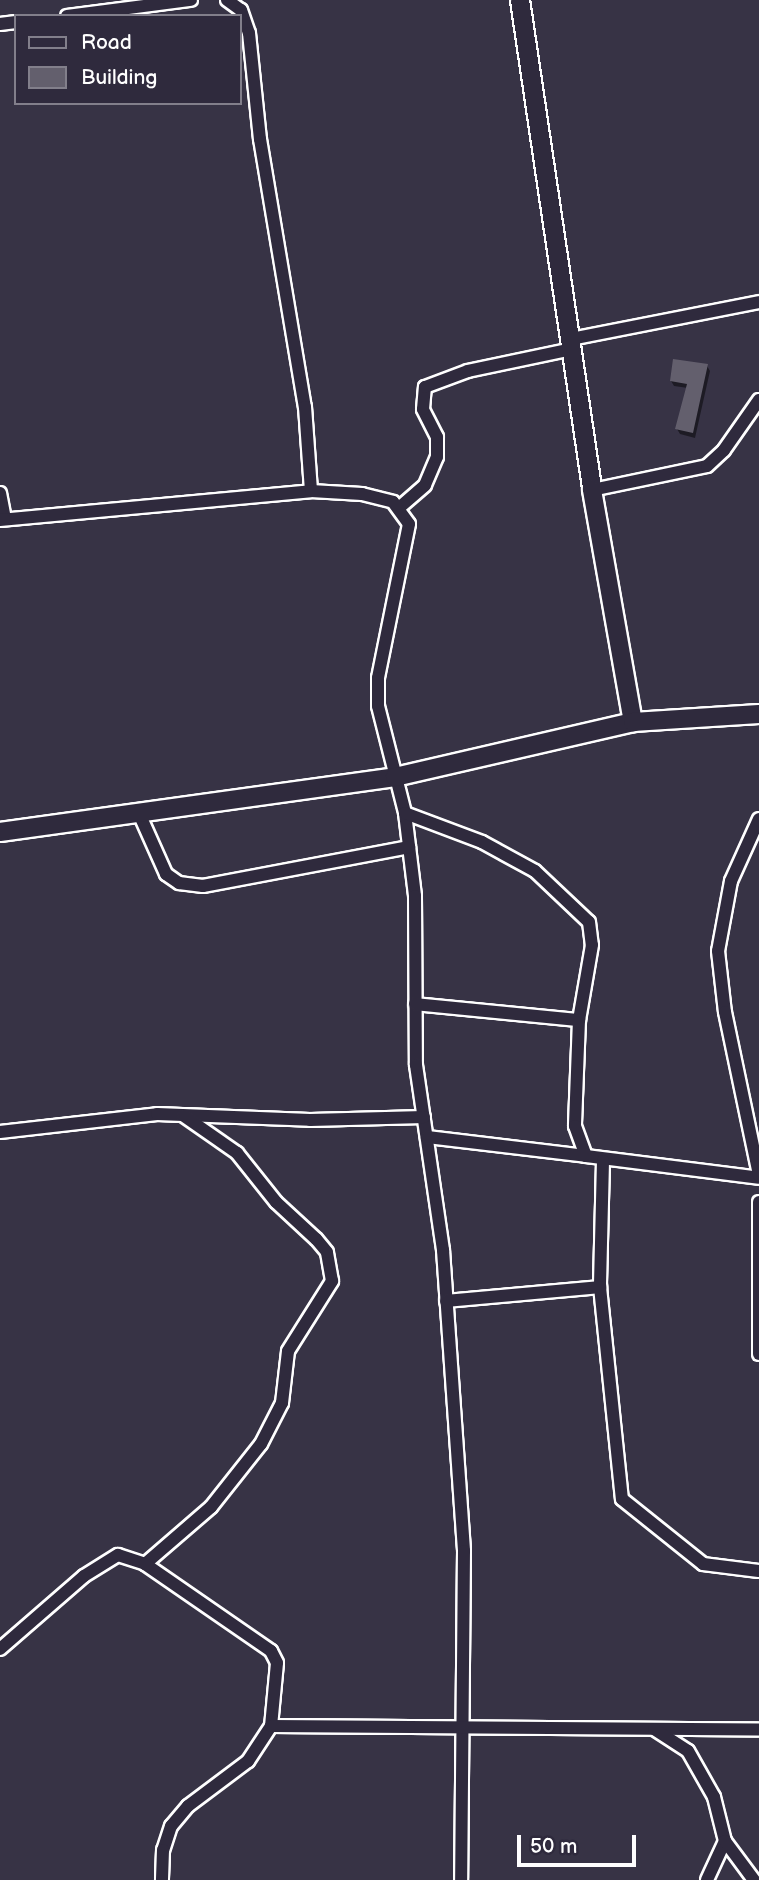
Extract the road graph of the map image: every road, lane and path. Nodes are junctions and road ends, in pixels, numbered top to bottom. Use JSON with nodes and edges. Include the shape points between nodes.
{"nodes":[{"id":1,"x":191,"y":0,"type":"edge"},
{"id":2,"x":227,"y":0,"type":"edge"},
{"id":3,"x":520,"y":0,"type":"edge"},
{"id":4,"x":82,"y":14,"type":"edge"},
{"id":5,"x":759,"y":302,"type":"edge"},
{"id":6,"x":572,"y":344,"type":"junction"},
{"id":7,"x":759,"y":400,"type":"edge"},
{"id":8,"x":592,"y":490,"type":"junction"},
{"id":9,"x":310,"y":491,"type":"junction"},
{"id":10,"x":0,"y":493,"type":"edge"},
{"id":11,"x":400,"y":507,"type":"junction"},
{"id":12,"x":2,"y":519,"type":"edge"},
{"id":13,"x":759,"y":714,"type":"edge"},
{"id":14,"x":633,"y":722,"type":"junction"},
{"id":15,"x":395,"y":776,"type":"junction"},
{"id":16,"x":138,"y":811,"type":"junction"},
{"id":17,"x":405,"y":813,"type":"junction"},
{"id":18,"x":759,"y":819,"type":"edge"},
{"id":19,"x":0,"y":832,"type":"edge"},
{"id":20,"x":409,"y":847,"type":"junction"},
{"id":21,"x":415,"y":1004,"type":"junction"},
{"id":22,"x":579,"y":1020,"type":"junction"},
{"id":23,"x":184,"y":1116,"type":"junction"},
{"id":24,"x":424,"y":1117,"type":"junction"},
{"id":25,"x":0,"y":1132,"type":"edge"},
{"id":26,"x":427,"y":1137,"type":"junction"},
{"id":27,"x":586,"y":1156,"type":"junction"},
{"id":28,"x":603,"y":1161,"type":"junction"},
{"id":29,"x":759,"y":1176,"type":"edge"},
{"id":30,"x":759,"y":1202,"type":"edge"},
{"id":31,"x":600,"y":1287,"type":"junction"},
{"id":32,"x":446,"y":1301,"type":"junction"},
{"id":33,"x":759,"y":1354,"type":"edge"},
{"id":34,"x":145,"y":1564,"type":"junction"},
{"id":35,"x":759,"y":1571,"type":"edge"},
{"id":36,"x":0,"y":1649,"type":"edge"},
{"id":37,"x":271,"y":1726,"type":"junction"},
{"id":38,"x":651,"y":1727,"type":"junction"},
{"id":39,"x":464,"y":1729,"type":"junction"},
{"id":40,"x":759,"y":1729,"type":"edge"},
{"id":41,"x":725,"y":1841,"type":"junction"},
{"id":42,"x":162,"y":1880,"type":"edge"},
{"id":43,"x":461,"y":1880,"type":"edge"},
{"id":44,"x":707,"y":1880,"type":"edge"},
{"id":45,"x":754,"y":1880,"type":"edge"}],
"edges":[{"from":1,"to":4,"type":"street"},
{"from":2,"to":9,"type":"street","via":[[241,10],[249,33],[260,139],[305,407]]},
{"from":3,"to":6,"type":"street"},
{"from":5,"to":6,"type":"street"},
{"from":6,"to":8,"type":"street"},
{"from":6,"to":11,"type":"street","via":[[425,387],[423,409],[437,437],[437,457],[425,485]]},
{"from":7,"to":8,"type":"street","via":[[707,466]]},
{"from":8,"to":14,"type":"street"},
{"from":9,"to":11,"type":"street","via":[[362,494]]},
{"from":9,"to":12,"type":"street"},
{"from":10,"to":12,"type":"street"},
{"from":11,"to":15,"type":"street","via":[[409,524],[408,537],[378,687],[382,727]]},
{"from":13,"to":14,"type":"street"},
{"from":14,"to":15,"type":"street"},
{"from":15,"to":16,"type":"street"},
{"from":15,"to":17,"type":"street"},
{"from":16,"to":19,"type":"street"},
{"from":16,"to":20,"type":"street","via":[[166,874],[179,883],[202,886]]},
{"from":17,"to":20,"type":"street"},
{"from":17,"to":22,"type":"street","via":[[482,842],[535,871],[589,922],[592,945]]},
{"from":18,"to":29,"type":"street","via":[[731,881],[718,951],[721,991]]},
{"from":20,"to":21,"type":"street","via":[[417,938]]},
{"from":21,"to":22,"type":"street"},
{"from":21,"to":24,"type":"street"},
{"from":22,"to":27,"type":"street","via":[[575,1126]]},
{"from":23,"to":24,"type":"street"},
{"from":23,"to":25,"type":"street","via":[[157,1114]]},
{"from":23,"to":34,"type":"street","via":[[237,1153],[276,1202],[316,1239],[327,1252],[332,1280],[288,1351],[282,1403],[261,1444],[211,1507]]},
{"from":24,"to":26,"type":"street"},
{"from":26,"to":27,"type":"street"},
{"from":26,"to":32,"type":"street","via":[[440,1210]]},
{"from":27,"to":28,"type":"street"},
{"from":28,"to":29,"type":"street"},
{"from":28,"to":31,"type":"street"},
{"from":30,"to":33,"type":"street"},
{"from":31,"to":32,"type":"street"},
{"from":31,"to":35,"type":"street","via":[[622,1499],[703,1563]]},
{"from":32,"to":39,"type":"street","via":[[464,1551]]},
{"from":34,"to":36,"type":"street","via":[[130,1556],[107,1559]]},
{"from":34,"to":37,"type":"street","via":[[271,1651],[277,1675]]},
{"from":37,"to":39,"type":"street"},
{"from":37,"to":42,"type":"street","via":[[248,1761],[188,1806],[171,1826],[163,1850]]},
{"from":38,"to":39,"type":"street"},
{"from":38,"to":40,"type":"street"},
{"from":38,"to":41,"type":"street","via":[[688,1751],[714,1797]]},
{"from":39,"to":43,"type":"street"},
{"from":41,"to":44,"type":"street"},
{"from":41,"to":45,"type":"street"}]}
